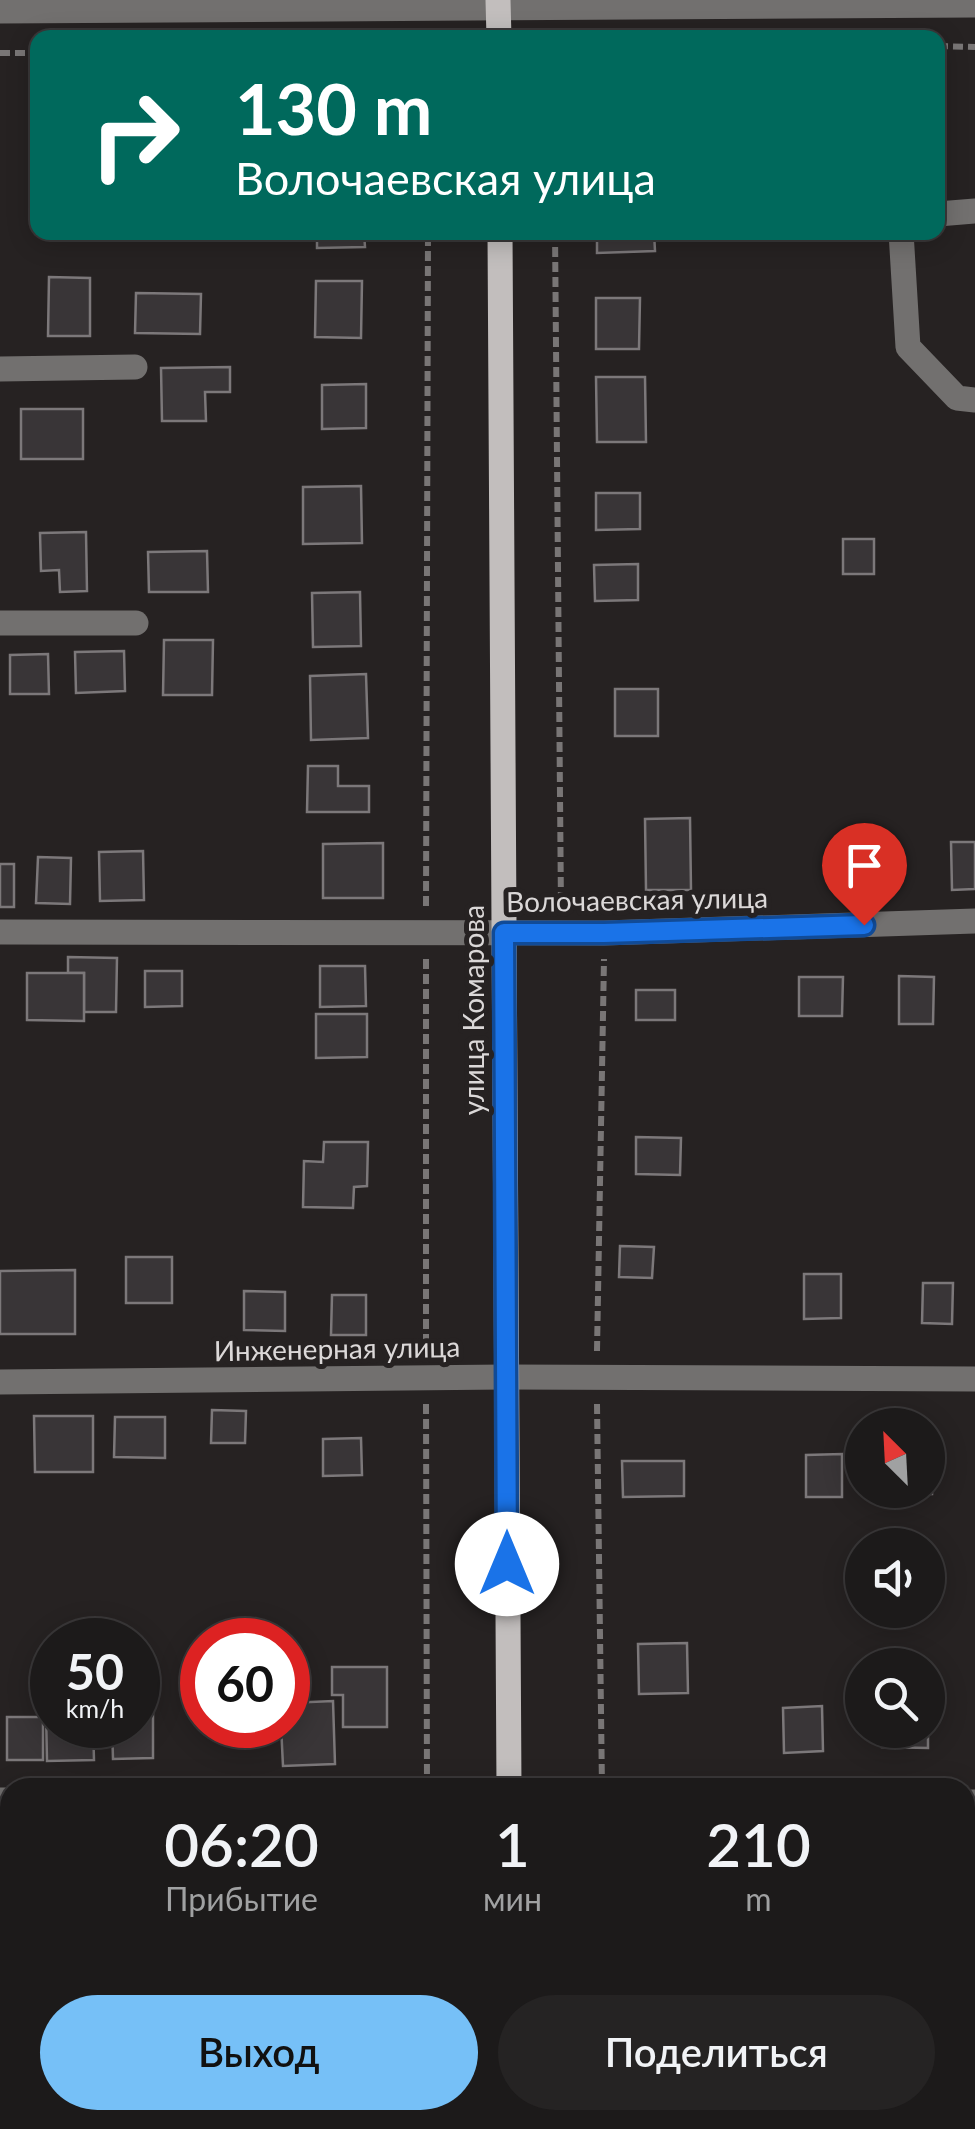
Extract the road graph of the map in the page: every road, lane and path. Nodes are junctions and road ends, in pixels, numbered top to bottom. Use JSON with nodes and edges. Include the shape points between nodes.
{"nodes":[{"id":1,"x":350,"y":4,"type":"edge"},
{"id":2,"x":498,"y":4,"type":"edge"},
{"id":3,"x":975,"y":6,"type":"edge"},
{"id":4,"x":0,"y":11,"type":"edge"},
{"id":5,"x":499,"y":30,"type":"edge"},
{"id":6,"x":945,"y":46,"type":"edge"},
{"id":7,"x":975,"y":47,"type":"edge"},
{"id":8,"x":0,"y":53,"type":"edge"},
{"id":9,"x":30,"y":53,"type":"edge"},
{"id":10,"x":975,"y":210,"type":"edge"},
{"id":11,"x":945,"y":213,"type":"edge"},
{"id":12,"x":428,"y":240,"type":"edge"},
{"id":13,"x":500,"y":240,"type":"edge"},
{"id":14,"x":554,"y":240,"type":"edge"},
{"id":15,"x":901,"y":240,"type":"edge"},
{"id":16,"x":135,"y":367,"type":"dead end"},
{"id":17,"x":0,"y":369,"type":"edge"},
{"id":18,"x":975,"y":400,"type":"edge"},
{"id":19,"x":0,"y":623,"type":"edge"},
{"id":20,"x":136,"y":623,"type":"dead end"},
{"id":21,"x":975,"y":922,"type":"edge"},
{"id":22,"x":0,"y":932,"type":"edge"},
{"id":23,"x":426,"y":933,"type":"junction"},
{"id":24,"x":504,"y":933,"type":"junction"},
{"id":25,"x":561,"y":933,"type":"junction"},
{"id":26,"x":505,"y":1377,"type":"junction"},
{"id":27,"x":426,"y":1378,"type":"junction"},
{"id":28,"x":975,"y":1379,"type":"edge"},
{"id":29,"x":0,"y":1382,"type":"edge"},
{"id":30,"x":427,"y":1778,"type":"edge"},
{"id":31,"x":509,"y":1778,"type":"edge"}],
"edges":[{"from":1,"to":2,"type":"street"},
{"from":1,"to":4,"type":"street"},
{"from":2,"to":3,"type":"street"},
{"from":2,"to":5,"type":"main road"},
{"from":6,"to":7,"type":"path"},
{"from":8,"to":9,"type":"path"},
{"from":10,"to":11,"type":"street"},
{"from":12,"to":23,"type":"path"},
{"from":13,"to":24,"type":"main road","name":"улица Комарова"},
{"from":14,"to":25,"type":"path"},
{"from":15,"to":18,"type":"street","via":[[908,347],[957,398]]},
{"from":16,"to":17,"type":"street"},
{"from":19,"to":20,"type":"street"},
{"from":21,"to":25,"type":"street","name":"Волочаевская улица"},
{"from":22,"to":23,"type":"street","name":"Волочаевская улица"},
{"from":23,"to":24,"type":"street","name":"Волочаевская улица"},
{"from":23,"to":27,"type":"path"},
{"from":24,"to":25,"type":"street","name":"Волочаевская улица"},
{"from":24,"to":26,"type":"main road","name":"улица Комарова"},
{"from":26,"to":27,"type":"street","name":"Инженерная улица"},
{"from":26,"to":28,"type":"street","name":"Инженерная улица"},
{"from":26,"to":31,"type":"main road","name":"улица Комарова"},
{"from":27,"to":29,"type":"street","name":"Инженерная улица"},
{"from":27,"to":30,"type":"path"}]}
